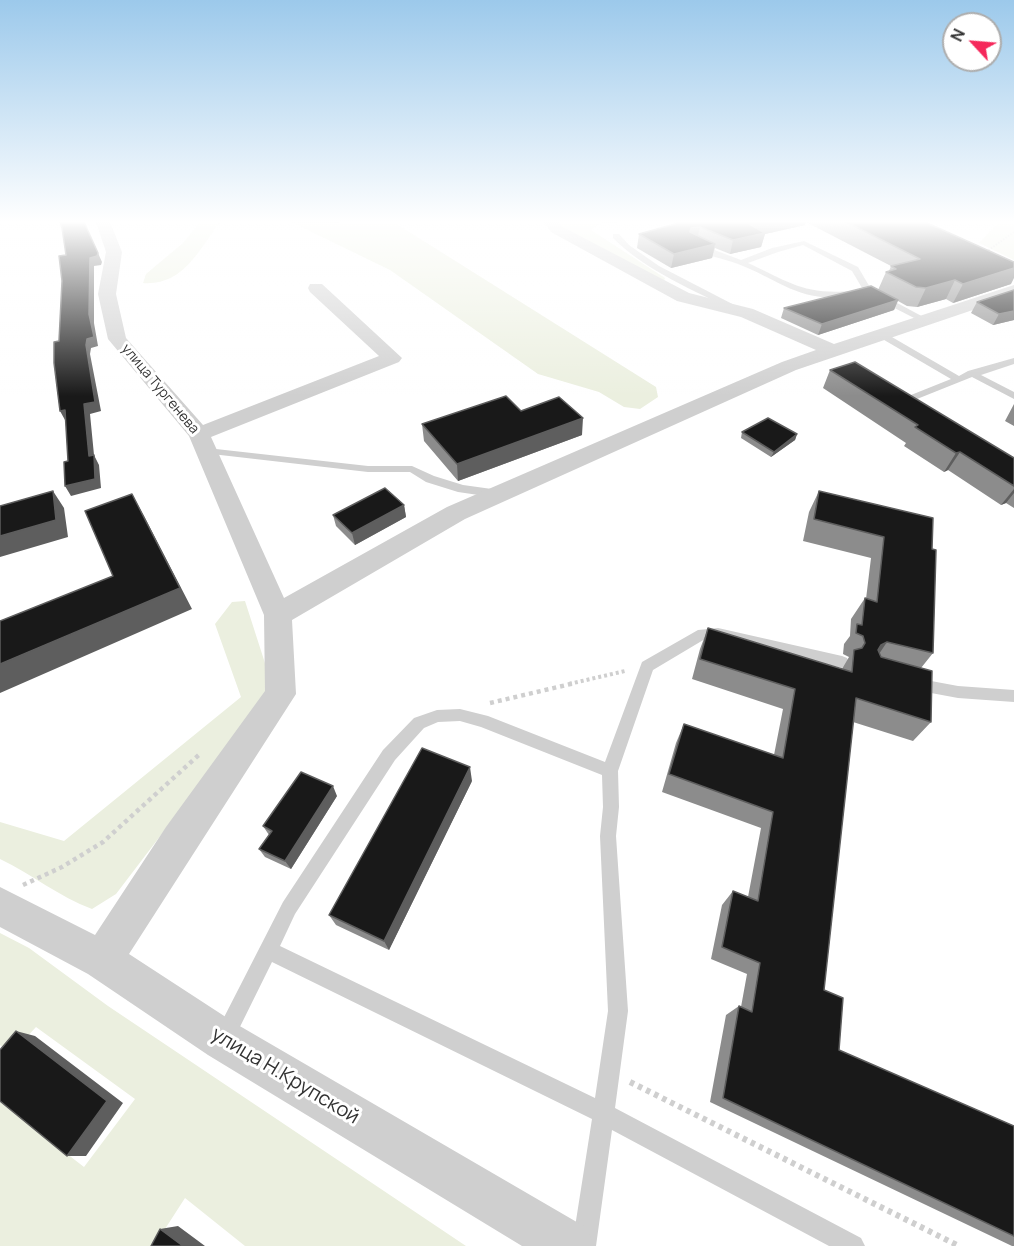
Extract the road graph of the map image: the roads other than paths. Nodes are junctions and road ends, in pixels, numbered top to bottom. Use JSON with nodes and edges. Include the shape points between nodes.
{"nodes":[{"id":1,"x":109,"y":280,"type":"edge"},
{"id":2,"x":651,"y":280,"type":"edge"},
{"id":3,"x":683,"y":280,"type":"edge"},
{"id":4,"x":772,"y":280,"type":"edge"},
{"id":5,"x":862,"y":280,"type":"edge"},
{"id":6,"x":316,"y":288,"type":"dead end"},
{"id":7,"x":1014,"y":290,"type":"edge"},
{"id":8,"x":868,"y":291,"type":"junction"},
{"id":9,"x":747,"y":314,"type":"junction"},
{"id":10,"x":925,"y":320,"type":"junction"},
{"id":11,"x":882,"y":335,"type":"junction"},
{"id":12,"x":833,"y":351,"type":"junction"},
{"id":13,"x":1014,"y":361,"type":"edge"},
{"id":14,"x":939,"y":368,"type":"junction"},
{"id":15,"x":974,"y":373,"type":"junction"},
{"id":16,"x":958,"y":379,"type":"junction"},
{"id":17,"x":1014,"y":396,"type":"edge"},
{"id":18,"x":908,"y":408,"type":"edge"},
{"id":19,"x":203,"y":443,"type":"junction"},
{"id":20,"x":499,"y":494,"type":"junction"},
{"id":21,"x":278,"y":615,"type":"junction"},
{"id":22,"x":842,"y":662,"type":"dead end"},
{"id":23,"x":902,"y":680,"type":"edge"},
{"id":24,"x":1014,"y":696,"type":"edge"},
{"id":25,"x":610,"y":771,"type":"junction"},
{"id":26,"x":10,"y":896,"type":"edge"},
{"id":27,"x":268,"y":950,"type":"junction"},
{"id":28,"x":102,"y":960,"type":"junction"},
{"id":29,"x":223,"y":1040,"type":"junction"},
{"id":30,"x":604,"y":1114,"type":"junction"},
{"id":31,"x":569,"y":1246,"type":"edge"},
{"id":32,"x":584,"y":1246,"type":"edge"},
{"id":33,"x":853,"y":1246,"type":"edge"}],
"edges":[{"from":1,"to":19,"type":"street","name":"улица Тургенева","via":[[107,294],[117,339]]},
{"from":2,"to":9,"type":"street","via":[[682,297]]},
{"from":3,"to":9,"type":"lane"},
{"from":4,"to":8,"type":"lane","via":[[811,295]]},
{"from":5,"to":8,"type":"lane"},
{"from":6,"to":19,"type":"street","via":[[392,358]]},
{"from":7,"to":10,"type":"street"},
{"from":8,"to":10,"type":"lane"},
{"from":9,"to":12,"type":"street"},
{"from":10,"to":11,"type":"street"},
{"from":11,"to":12,"type":"street"},
{"from":11,"to":14,"type":"lane"},
{"from":12,"to":20,"type":"street","via":[[789,366]]},
{"from":13,"to":15,"type":"lane"},
{"from":14,"to":15,"type":"lane"},
{"from":14,"to":16,"type":"lane"},
{"from":15,"to":16,"type":"lane"},
{"from":15,"to":17,"type":"lane"},
{"from":16,"to":18,"type":"lane","via":[[898,402]]},
{"from":19,"to":20,"type":"lane","via":[[368,469],[412,469],[462,489]]},
{"from":19,"to":21,"type":"street","name":"улица Тургенева"},
{"from":20,"to":21,"type":"street","via":[[456,513]]},
{"from":21,"to":28,"type":"street","via":[[281,694],[179,840]]},
{"from":22,"to":25,"type":"lane","via":[[718,633],[703,634],[646,666]]},
{"from":23,"to":24,"type":"lane","via":[[958,692]]},
{"from":25,"to":27,"type":"lane","via":[[460,715],[437,716],[419,723],[389,755],[289,908]]},
{"from":25,"to":30,"type":"lane","via":[[608,836],[618,1011]]},
{"from":26,"to":28,"type":"street","name":"улица Н.Крупской"},
{"from":27,"to":29,"type":"lane"},
{"from":27,"to":30,"type":"lane"},
{"from":28,"to":29,"type":"street","name":"улица Н.Крупской"},
{"from":29,"to":31,"type":"street","name":"улица Н.Крупской"},
{"from":30,"to":32,"type":"lane"},
{"from":30,"to":33,"type":"lane"}]}
